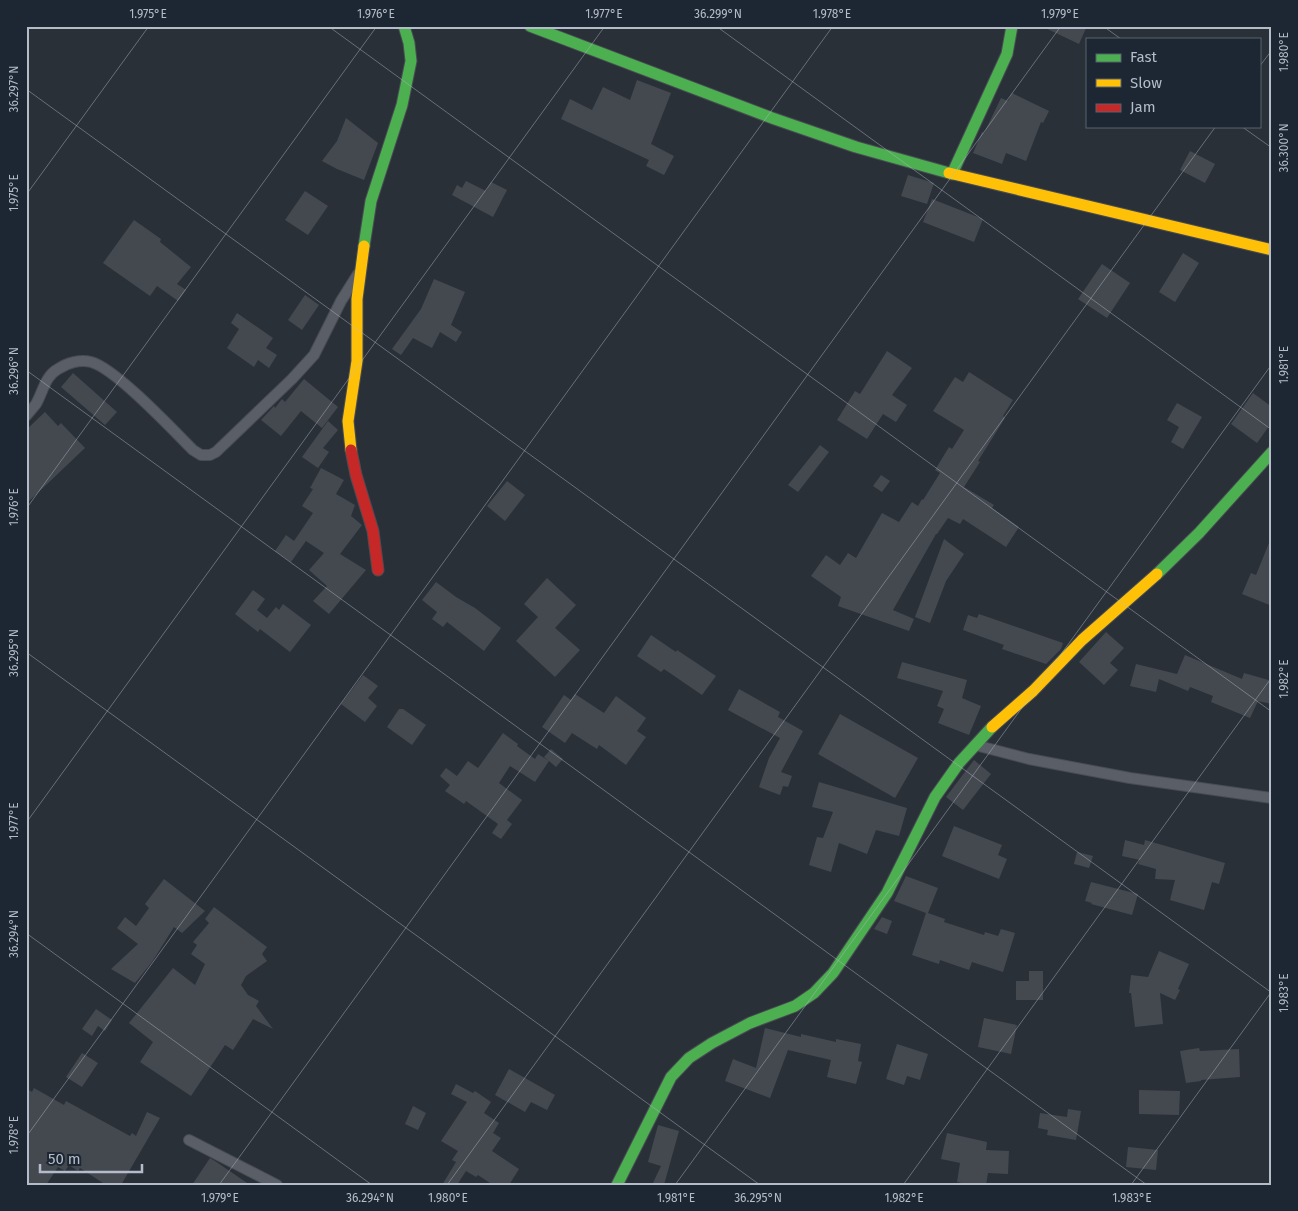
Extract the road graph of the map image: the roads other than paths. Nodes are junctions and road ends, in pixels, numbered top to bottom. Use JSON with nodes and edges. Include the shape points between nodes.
{"nodes":[{"id":1,"x":404,"y":26,"type":"edge"},
{"id":2,"x":530,"y":26,"type":"edge"},
{"id":3,"x":1012,"y":26,"type":"edge"},
{"id":4,"x":952,"y":174,"type":"junction"},
{"id":5,"x":1272,"y":250,"type":"edge"},
{"id":6,"x":360,"y":269,"type":"junction"},
{"id":7,"x":26,"y":416,"type":"edge"},
{"id":8,"x":1272,"y":452,"type":"edge"},
{"id":9,"x":378,"y":570,"type":"dead end"},
{"id":10,"x":975,"y":745,"type":"junction"},
{"id":11,"x":1272,"y":798,"type":"edge"},
{"id":12,"x":189,"y":1140,"type":"dead end"},
{"id":13,"x":277,"y":1185,"type":"edge"},
{"id":14,"x":617,"y":1185,"type":"edge"}],
"edges":[{"from":1,"to":6,"type":"street","via":[[411,60],[402,105],[371,201]]},
{"from":2,"to":4,"type":"street","via":[[816,134]]},
{"from":3,"to":4,"type":"street","via":[[1007,54]]},
{"from":4,"to":5,"type":"street"},
{"from":6,"to":7,"type":"street","via":[[314,355],[210,455],[202,456],[193,450],[127,386],[103,367],[90,362],[73,362],[56,369]]},
{"from":6,"to":9,"type":"street","via":[[357,361],[348,421],[349,438],[373,531]]},
{"from":8,"to":10,"type":"street","via":[[1199,533],[1082,640]]},
{"from":10,"to":11,"type":"street","via":[[1121,776]]},
{"from":10,"to":14,"type":"street","via":[[935,797],[887,893],[833,973],[814,993],[795,1006],[750,1023],[689,1058],[671,1077]]},
{"from":12,"to":13,"type":"street"}]}
